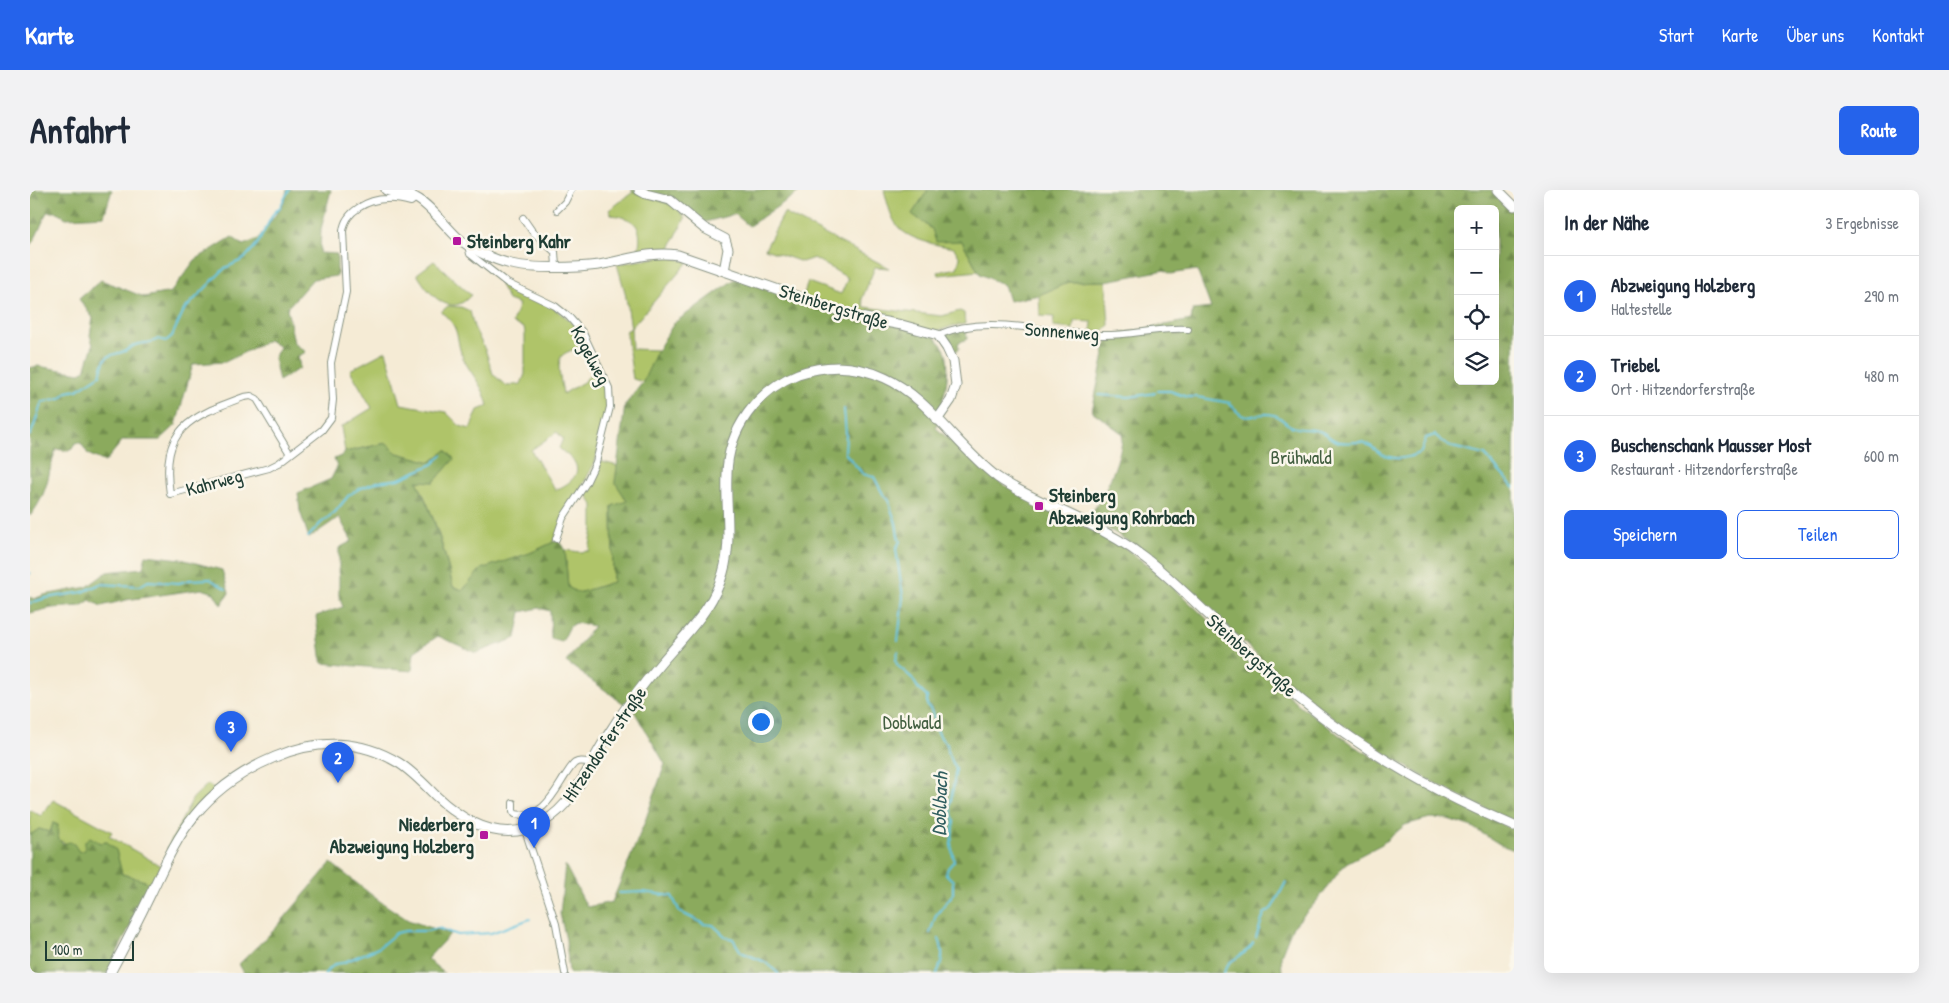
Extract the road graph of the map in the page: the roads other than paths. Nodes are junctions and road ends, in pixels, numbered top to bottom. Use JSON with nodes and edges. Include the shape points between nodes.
{"nodes":[{"id":1,"x":386,"y":190,"type":"edge"},
{"id":2,"x":409,"y":190,"type":"edge"},
{"id":3,"x":571,"y":190,"type":"edge"},
{"id":4,"x":639,"y":190,"type":"edge"},
{"id":5,"x":1498,"y":190,"type":"edge"},
{"id":6,"x":416,"y":198,"type":"junction"},
{"id":7,"x":1514,"y":206,"type":"edge"},
{"id":8,"x":557,"y":210,"type":"dead end"},
{"id":9,"x":524,"y":218,"type":"dead end"},
{"id":10,"x":468,"y":245,"type":"junction"},
{"id":11,"x":556,"y":266,"type":"junction"},
{"id":12,"x":724,"y":271,"type":"junction"},
{"id":13,"x":1188,"y":329,"type":"dead end"},
{"id":14,"x":938,"y":335,"type":"junction"},
{"id":15,"x":937,"y":420,"type":"junction"},
{"id":16,"x":290,"y":454,"type":"junction"},
{"id":17,"x":996,"y":476,"type":"joint"},
{"id":18,"x":556,"y":538,"type":"dead end"},
{"id":19,"x":591,"y":763,"type":"junction"},
{"id":20,"x":512,"y":803,"type":"dead end"},
{"id":21,"x":1514,"y":826,"type":"edge"},
{"id":22,"x":525,"y":830,"type":"junction"},
{"id":23,"x":110,"y":973,"type":"edge"},
{"id":24,"x":565,"y":973,"type":"edge"}],
"edges":[{"from":1,"to":6,"type":"main road"},
{"from":2,"to":6,"type":"street"},
{"from":3,"to":8,"type":"street"},
{"from":4,"to":12,"type":"main road","via":[[670,200],[704,228],[726,239],[728,249]]},
{"from":5,"to":7,"type":"main road"},
{"from":6,"to":10,"type":"main road","name":"Steinbergstraße"},
{"from":6,"to":16,"type":"street","name":"Kahrweg","via":[[411,202],[372,201],[355,210],[345,222],[346,292],[331,363],[332,412],[326,426]]},
{"from":9,"to":11,"type":"street","via":[[555,252]]},
{"from":10,"to":11,"type":"main road","name":"Steinbergstraße","via":[[510,264]]},
{"from":10,"to":18,"type":"street","name":"Kogelweg","via":[[470,254],[503,280],[569,317],[583,333],[610,388],[610,407],[596,462],[563,518]]},
{"from":11,"to":12,"type":"main road","name":"Steinbergstraße","via":[[599,264],[658,253],[678,255]]},
{"from":12,"to":14,"type":"main road","name":"Steinbergstraße","via":[[854,316]]},
{"from":13,"to":14,"type":"street","name":"Sonnenweg","via":[[1100,335],[990,325],[960,328]]},
{"from":14,"to":15,"type":"main road","via":[[953,361],[956,385],[951,400]]},
{"from":15,"to":17,"type":"main road","name":"Hitzendorferstraße"},
{"from":15,"to":19,"type":"main road","name":"Hitzendorferstraße","via":[[895,383],[849,367],[801,373],[779,383],[758,400],[741,424],[728,460],[728,548],[719,584],[699,619],[639,690]]},
{"from":16,"to":16,"type":"street","name":"Kahrweg","via":[[256,399],[244,397],[198,416],[180,430],[169,460],[170,494],[269,468]]},
{"from":17,"to":21,"type":"main road","name":"Steinbergstraße","via":[[1012,488],[1106,532],[1144,558],[1304,702],[1363,745],[1423,782]]},
{"from":19,"to":20,"type":"street","via":[[572,765],[547,803],[537,811],[515,814]]},
{"from":19,"to":22,"type":"main road","name":"Hitzendorferstraße","via":[[562,808]]},
{"from":22,"to":23,"type":"main road","name":"Hitzendorferstraße","via":[[500,832],[474,824],[444,804],[401,764],[367,748],[332,743],[291,750],[240,775],[194,816],[174,848]]},
{"from":22,"to":24,"type":"street","via":[[556,924]]}]}
